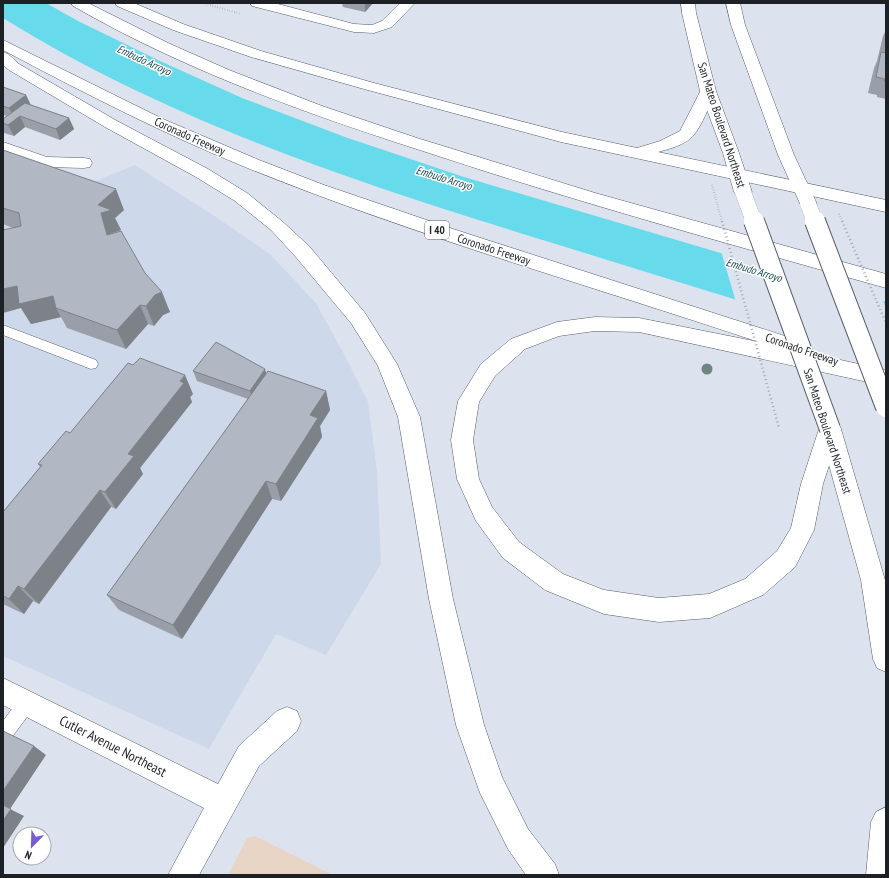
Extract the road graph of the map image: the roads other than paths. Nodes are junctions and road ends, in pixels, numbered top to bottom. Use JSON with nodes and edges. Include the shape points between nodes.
{"nodes":[{"id":1,"x":78,"y":3,"type":"edge"},
{"id":2,"x":122,"y":3,"type":"edge"},
{"id":3,"x":257,"y":3,"type":"edge"},
{"id":4,"x":408,"y":3,"type":"edge"},
{"id":5,"x":688,"y":3,"type":"edge"},
{"id":6,"x":733,"y":3,"type":"edge"},
{"id":7,"x":3,"y":44,"type":"edge"},
{"id":8,"x":3,"y":57,"type":"edge"},
{"id":9,"x":708,"y":92,"type":"junction"},
{"id":10,"x":3,"y":147,"type":"edge"},
{"id":11,"x":637,"y":153,"type":"junction"},
{"id":12,"x":84,"y":163,"type":"dead end"},
{"id":13,"x":740,"y":183,"type":"junction"},
{"id":14,"x":805,"y":196,"type":"junction"},
{"id":15,"x":886,"y":206,"type":"edge"},
{"id":16,"x":886,"y":282,"type":"edge"},
{"id":17,"x":3,"y":330,"type":"edge"},
{"id":18,"x":90,"y":364,"type":"dead end"},
{"id":19,"x":886,"y":378,"type":"edge"},
{"id":20,"x":886,"y":407,"type":"edge"},
{"id":21,"x":830,"y":429,"type":"junction"},
{"id":22,"x":886,"y":659,"type":"edge"},
{"id":23,"x":3,"y":691,"type":"edge"},
{"id":24,"x":27,"y":703,"type":"junction"},
{"id":25,"x":287,"y":721,"type":"dead end"},
{"id":26,"x":3,"y":735,"type":"edge"},
{"id":27,"x":223,"y":802,"type":"junction"},
{"id":28,"x":886,"y":822,"type":"edge"},
{"id":29,"x":188,"y":873,"type":"edge"},
{"id":30,"x":544,"y":875,"type":"edge"},
{"id":31,"x":881,"y":875,"type":"edge"}],
"edges":[{"from":1,"to":16,"type":"main road","via":[[197,62],[346,121],[581,195]]},
{"from":2,"to":11,"type":"main road","via":[[178,27],[256,54],[554,135]]},
{"from":3,"to":4,"type":"main road","via":[[354,28],[374,29],[387,24]]},
{"from":5,"to":9,"type":"main road","name":"San Mateo Boulevard Northeast"},
{"from":6,"to":14,"type":"main road","via":[[738,25],[786,155]]},
{"from":7,"to":19,"type":"main road","name":"Coronado Freeway","number":"I 40","via":[[95,92],[252,163],[377,210]]},
{"from":8,"to":30,"type":"main road","via":[[14,67],[241,197],[277,226],[302,251],[358,318],[387,364],[409,417],[441,599],[470,724],[490,783],[518,839]]},
{"from":9,"to":11,"type":"main road","via":[[686,134],[666,145]]},
{"from":9,"to":13,"type":"main road","name":"San Mateo Boulevard Northeast"},
{"from":10,"to":12,"type":"main road","via":[[45,162]]},
{"from":11,"to":13,"type":"main road"},
{"from":13,"to":14,"type":"main road"},
{"from":13,"to":21,"type":"main road","name":"San Mateo Boulevard Northeast","bridge":true},
{"from":14,"to":15,"type":"main road"},
{"from":14,"to":20,"type":"main road","bridge":true},
{"from":17,"to":18,"type":"lane"},
{"from":19,"to":21,"type":"main road","via":[[639,325],[595,324],[557,329],[518,344],[488,370],[469,401],[462,440],[468,479],[484,514],[511,550],[554,582],[604,602],[659,610],[710,606],[754,587],[786,559],[802,530],[812,484]]},
{"from":21,"to":22,"type":"main road","name":"San Mateo Boulevard Northeast","via":[[873,580]]},
{"from":23,"to":24,"type":"main road","name":"Cutler Avenue Northeast"},
{"from":24,"to":26,"type":"lane"},
{"from":24,"to":27,"type":"main road","name":"Cutler Avenue Northeast"},
{"from":25,"to":27,"type":"main road","via":[[249,756]]},
{"from":27,"to":29,"type":"main road"},
{"from":28,"to":31,"type":"main road"}]}
